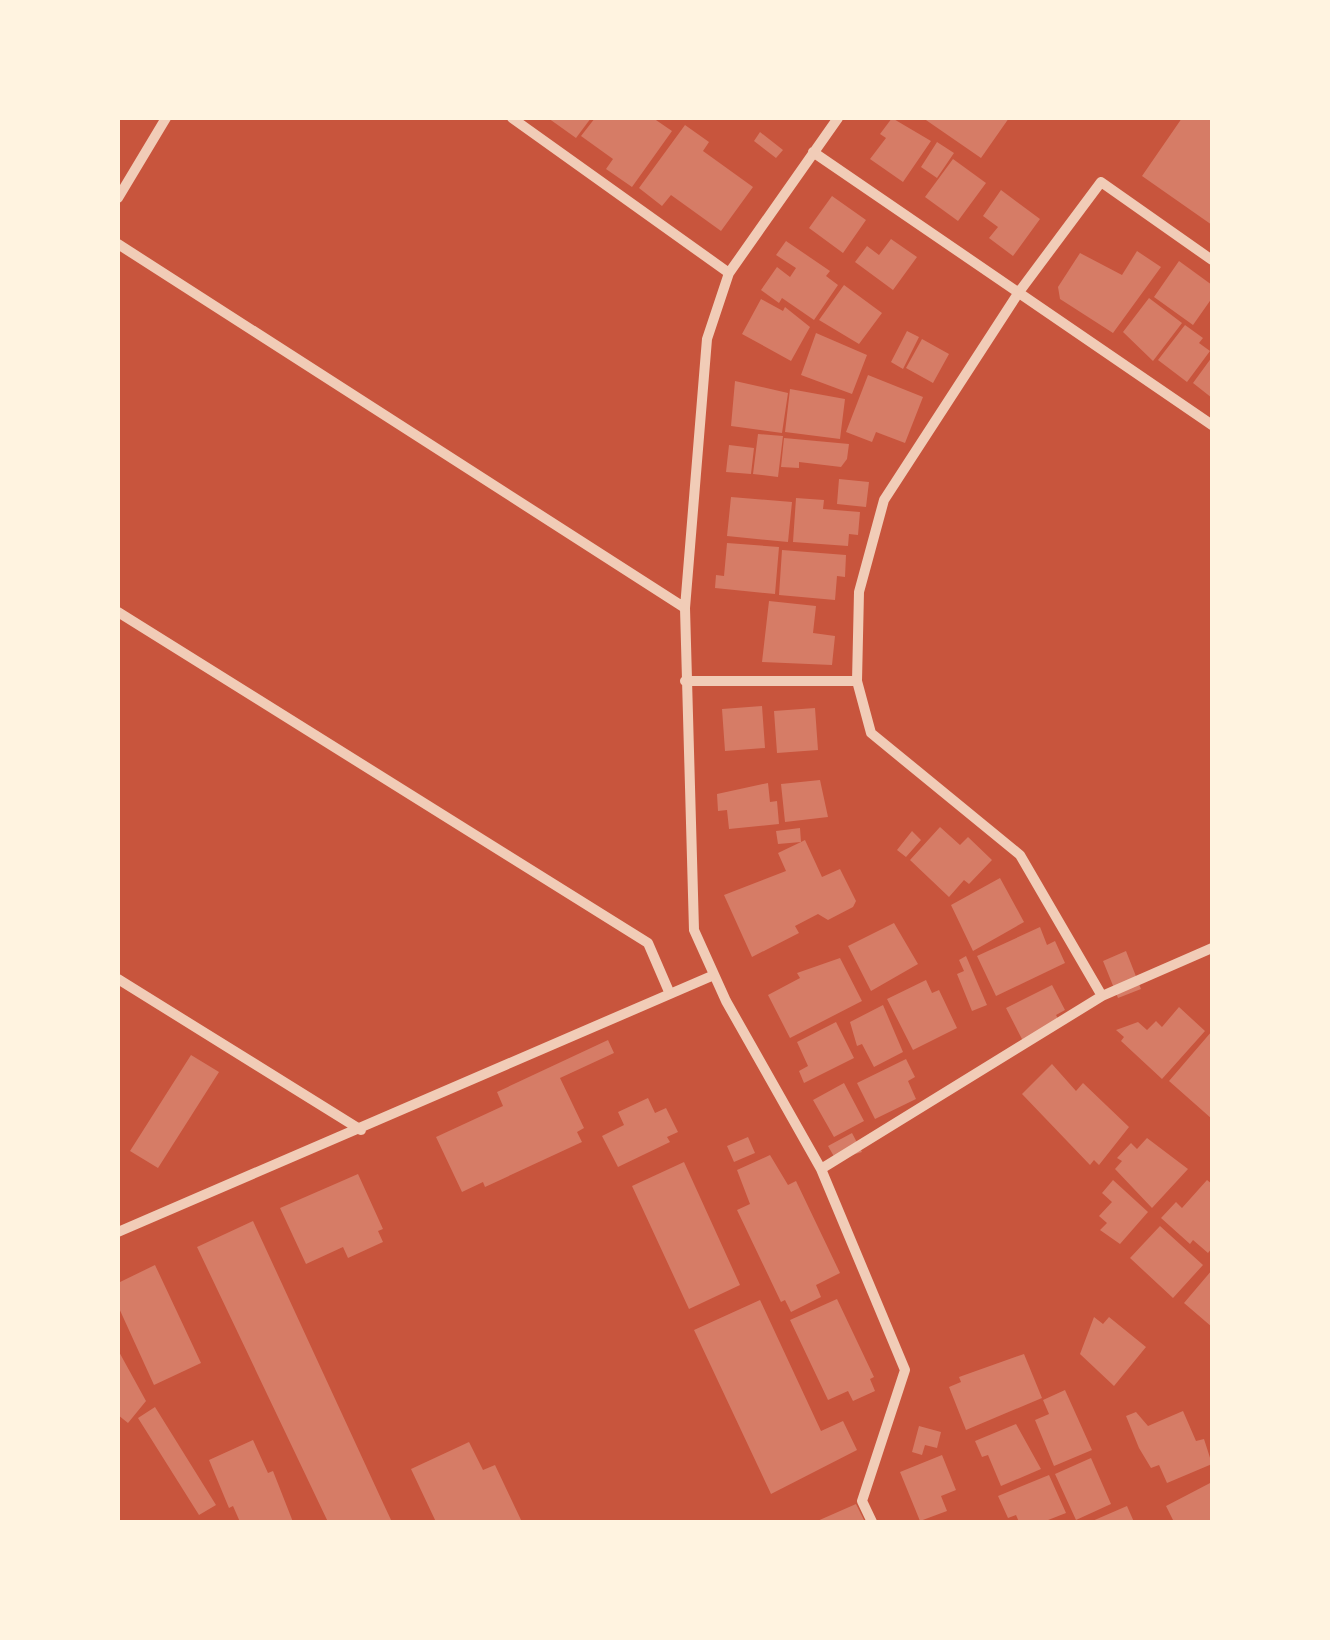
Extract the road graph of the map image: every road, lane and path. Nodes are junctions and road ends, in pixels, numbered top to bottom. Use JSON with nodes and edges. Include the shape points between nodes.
{"nodes":[{"id":1,"x":166,"y":118,"type":"edge"},
{"id":2,"x":512,"y":118,"type":"edge"},
{"id":3,"x":838,"y":118,"type":"edge"},
{"id":4,"x":813,"y":152,"type":"junction"},
{"id":5,"x":118,"y":198,"type":"edge"},
{"id":6,"x":118,"y":244,"type":"edge"},
{"id":7,"x":1212,"y":260,"type":"edge"},
{"id":8,"x":729,"y":274,"type":"junction"},
{"id":9,"x":1018,"y":292,"type":"junction"},
{"id":10,"x":1212,"y":425,"type":"edge"},
{"id":11,"x":685,"y":608,"type":"junction"},
{"id":12,"x":118,"y":612,"type":"edge"},
{"id":13,"x":685,"y":681,"type":"junction"},
{"id":14,"x":857,"y":681,"type":"junction"},
{"id":15,"x":1212,"y":948,"type":"edge"},
{"id":16,"x":714,"y":975,"type":"junction"},
{"id":17,"x":118,"y":979,"type":"edge"},
{"id":18,"x":670,"y":994,"type":"junction"},
{"id":19,"x":1102,"y":996,"type":"junction"},
{"id":20,"x":361,"y":1130,"type":"junction"},
{"id":21,"x":821,"y":1169,"type":"junction"},
{"id":22,"x":118,"y":1232,"type":"edge"},
{"id":23,"x":872,"y":1522,"type":"edge"}],
"edges":[{"from":1,"to":5,"type":"street"},
{"from":2,"to":8,"type":"street"},
{"from":3,"to":4,"type":"street"},
{"from":4,"to":8,"type":"street"},
{"from":4,"to":9,"type":"street"},
{"from":6,"to":11,"type":"street"},
{"from":7,"to":9,"type":"street","via":[[1100,182]]},
{"from":8,"to":11,"type":"street","via":[[707,339]]},
{"from":9,"to":10,"type":"street"},
{"from":9,"to":14,"type":"street","via":[[884,500],[859,592]]},
{"from":11,"to":13,"type":"street"},
{"from":12,"to":18,"type":"street","via":[[648,943]]},
{"from":13,"to":14,"type":"street"},
{"from":13,"to":16,"type":"street","via":[[694,930]]},
{"from":14,"to":19,"type":"street","via":[[872,732],[1020,855]]},
{"from":15,"to":19,"type":"street"},
{"from":16,"to":18,"type":"street"},
{"from":16,"to":21,"type":"street"},
{"from":17,"to":20,"type":"street"},
{"from":18,"to":20,"type":"street"},
{"from":19,"to":21,"type":"street"},
{"from":20,"to":22,"type":"street"},
{"from":21,"to":23,"type":"street","via":[[906,1370],[862,1501]]}]}
